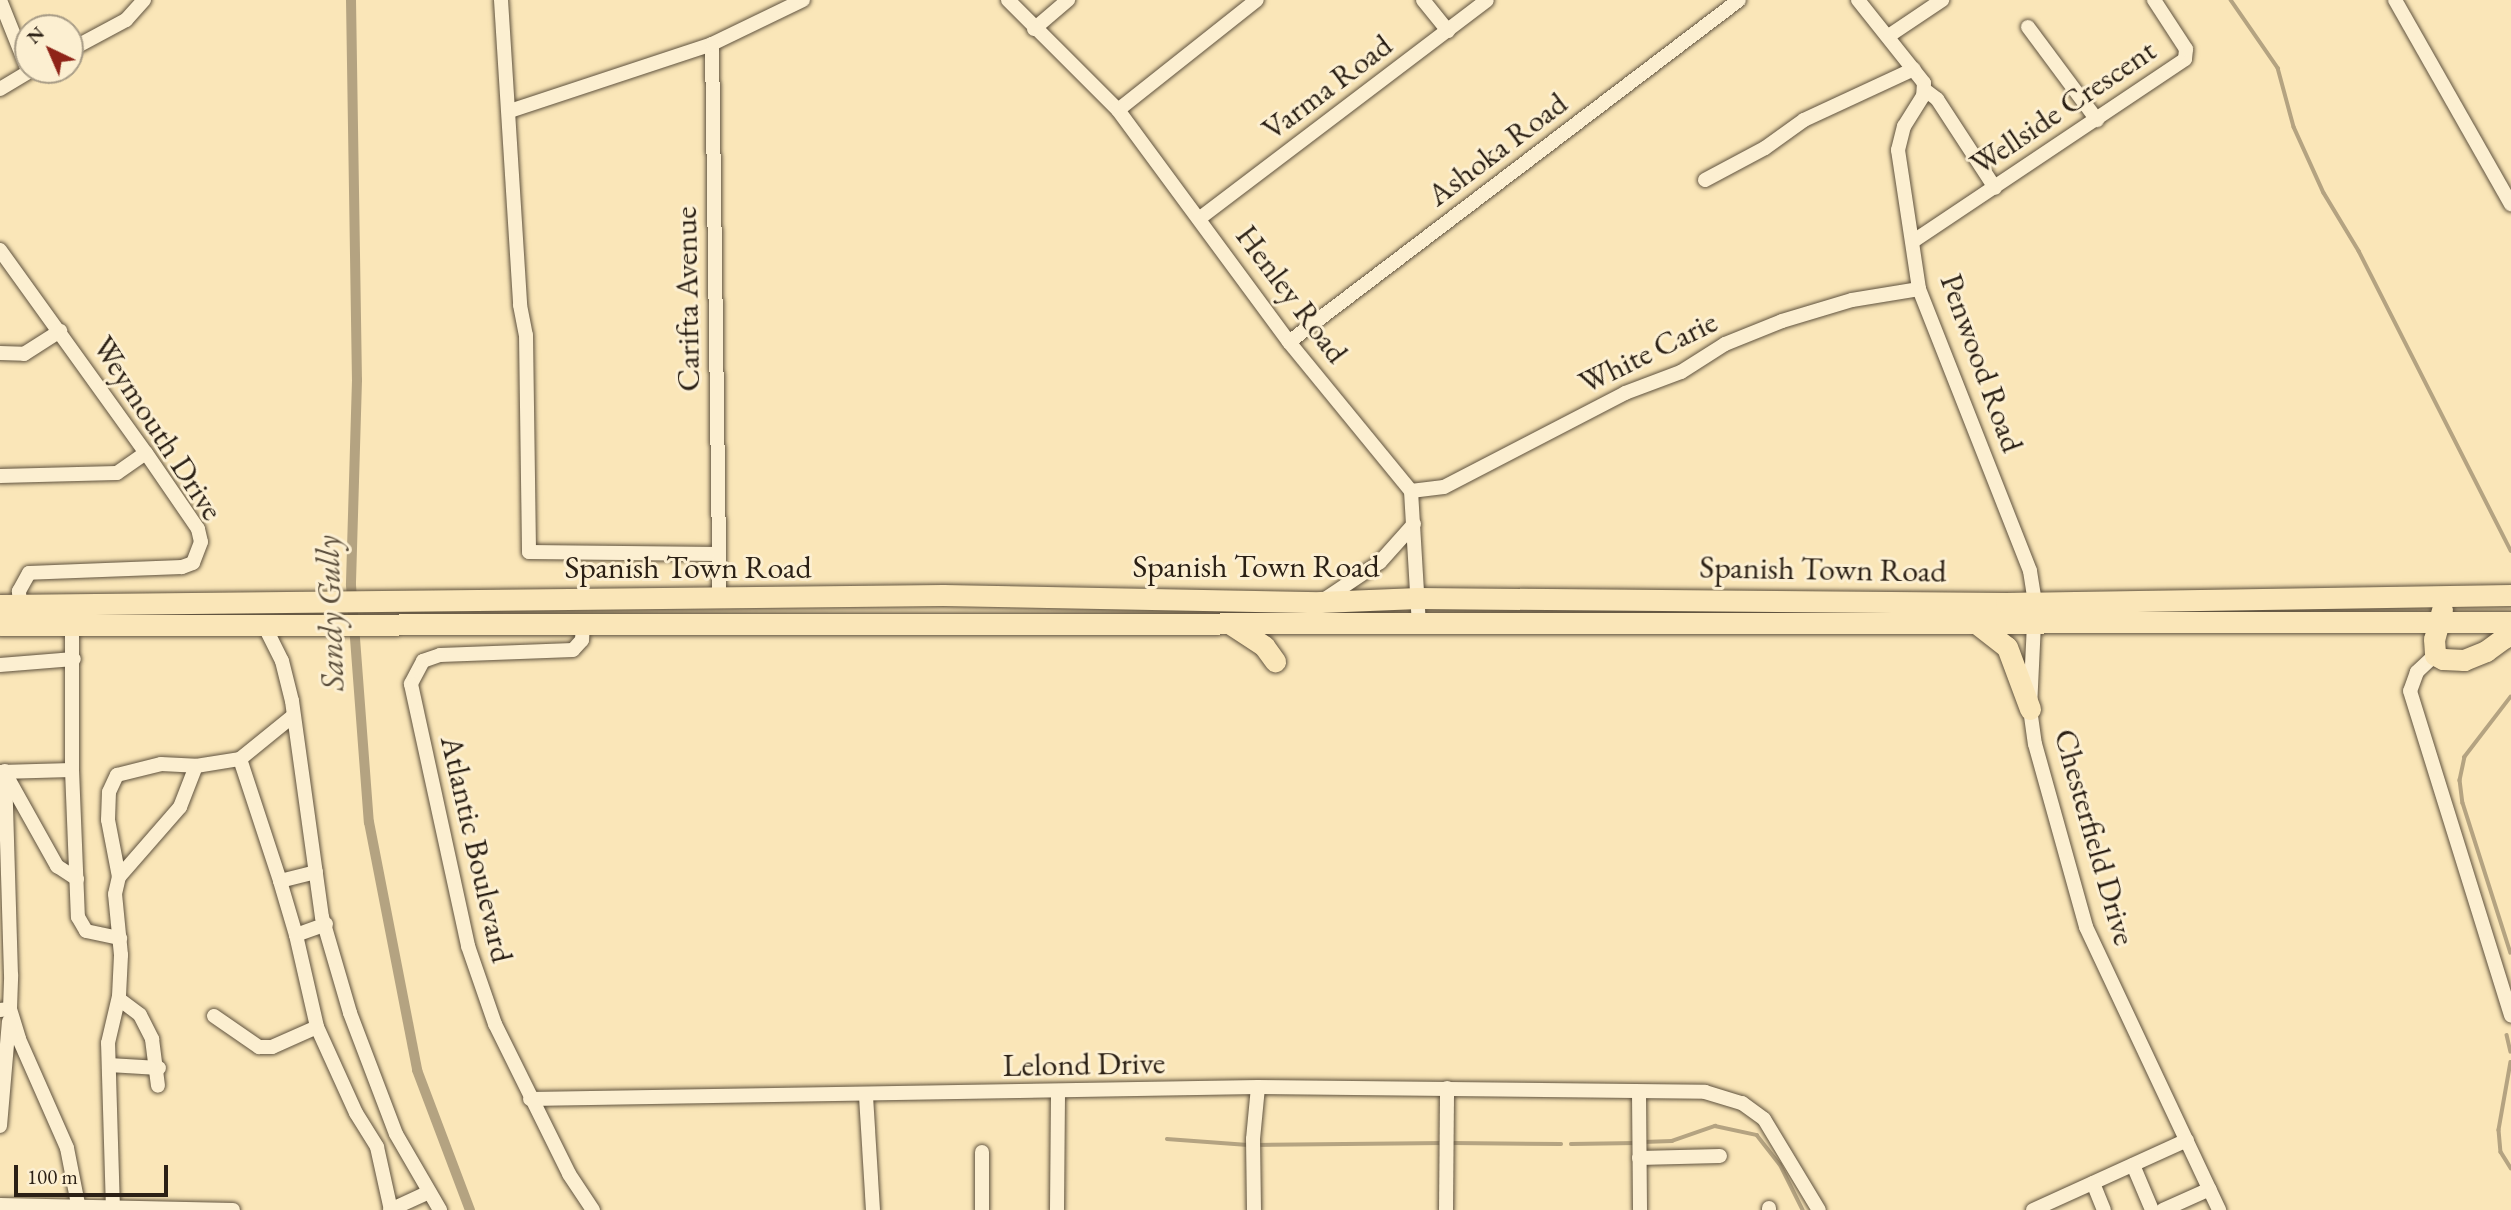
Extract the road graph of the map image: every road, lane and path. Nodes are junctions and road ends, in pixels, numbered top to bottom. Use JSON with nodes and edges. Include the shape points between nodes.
{"nodes":[{"id":1,"x":0,"y":0,"type":"edge"},
{"id":2,"x":144,"y":0,"type":"edge"},
{"id":3,"x":501,"y":0,"type":"edge"},
{"id":4,"x":803,"y":0,"type":"edge"},
{"id":5,"x":1008,"y":0,"type":"edge"},
{"id":6,"x":1068,"y":0,"type":"edge"},
{"id":7,"x":1257,"y":0,"type":"edge"},
{"id":8,"x":1423,"y":0,"type":"edge"},
{"id":9,"x":1487,"y":0,"type":"edge"},
{"id":10,"x":1739,"y":0,"type":"edge"},
{"id":11,"x":1858,"y":0,"type":"edge"},
{"id":12,"x":1942,"y":0,"type":"edge"},
{"id":13,"x":2154,"y":0,"type":"edge"},
{"id":14,"x":2395,"y":0,"type":"edge"},
{"id":15,"x":2028,"y":27,"type":"dead end"},
{"id":16,"x":1034,"y":29,"type":"junction"},
{"id":17,"x":1448,"y":31,"type":"junction"},
{"id":18,"x":14,"y":34,"type":"edge"},
{"id":19,"x":1890,"y":35,"type":"junction"},
{"id":20,"x":84,"y":42,"type":"edge"},
{"id":21,"x":712,"y":44,"type":"junction"},
{"id":22,"x":1914,"y":69,"type":"junction"},
{"id":23,"x":1925,"y":90,"type":"junction"},
{"id":24,"x":1118,"y":110,"type":"junction"},
{"id":25,"x":510,"y":111,"type":"junction"},
{"id":26,"x":2097,"y":120,"type":"junction"},
{"id":27,"x":1705,"y":180,"type":"dead end"},
{"id":28,"x":1995,"y":188,"type":"junction"},
{"id":29,"x":2511,"y":204,"type":"edge"},
{"id":30,"x":1200,"y":218,"type":"junction"},
{"id":31,"x":1915,"y":240,"type":"junction"},
{"id":32,"x":0,"y":250,"type":"edge"},
{"id":33,"x":1919,"y":289,"type":"junction"},
{"id":34,"x":60,"y":331,"type":"junction"},
{"id":35,"x":1289,"y":342,"type":"junction"},
{"id":36,"x":0,"y":353,"type":"edge"},
{"id":37,"x":146,"y":453,"type":"junction"},
{"id":38,"x":0,"y":476,"type":"edge"},
{"id":39,"x":1411,"y":491,"type":"junction"},
{"id":40,"x":1414,"y":524,"type":"junction"},
{"id":41,"x":719,"y":554,"type":"junction"},
{"id":42,"x":943,"y":595,"type":"junction"},
{"id":43,"x":2511,"y":595,"type":"edge"},
{"id":44,"x":2449,"y":596,"type":"junction"},
{"id":45,"x":1418,"y":598,"type":"junction"},
{"id":46,"x":719,"y":599,"type":"junction"},
{"id":47,"x":1596,"y":599,"type":"junction"},
{"id":48,"x":2033,"y":612,"type":"junction"},
{"id":49,"x":1319,"y":613,"type":"junction"},
{"id":50,"x":10,"y":615,"type":"edge"},
{"id":51,"x":583,"y":622,"type":"junction"},
{"id":52,"x":944,"y":622,"type":"junction"},
{"id":53,"x":1975,"y":622,"type":"junction"},
{"id":54,"x":263,"y":623,"type":"junction"},
{"id":55,"x":1228,"y":623,"type":"junction"},
{"id":56,"x":2437,"y":623,"type":"junction"},
{"id":57,"x":2511,"y":623,"type":"edge"},
{"id":58,"x":72,"y":624,"type":"junction"},
{"id":59,"x":1419,"y":624,"type":"junction"},
{"id":60,"x":1760,"y":625,"type":"junction"},
{"id":61,"x":2435,"y":655,"type":"junction"},
{"id":62,"x":74,"y":659,"type":"junction"},
{"id":63,"x":1275,"y":661,"type":"dead end"},
{"id":64,"x":0,"y":664,"type":"edge"},
{"id":65,"x":2030,"y":709,"type":"junction"},
{"id":66,"x":293,"y":716,"type":"junction"},
{"id":67,"x":240,"y":759,"type":"junction"},
{"id":68,"x":195,"y":766,"type":"junction"},
{"id":69,"x":72,"y":770,"type":"junction"},
{"id":70,"x":2,"y":771,"type":"edge"},
{"id":71,"x":2,"y":844,"type":"edge"},
{"id":72,"x":316,"y":872,"type":"junction"},
{"id":73,"x":118,"y":877,"type":"junction"},
{"id":74,"x":77,"y":879,"type":"junction"},
{"id":75,"x":280,"y":881,"type":"junction"},
{"id":76,"x":326,"y":924,"type":"junction"},
{"id":77,"x":296,"y":935,"type":"junction"},
{"id":78,"x":120,"y":938,"type":"junction"},
{"id":79,"x":5,"y":955,"type":"edge"},
{"id":80,"x":118,"y":999,"type":"junction"},
{"id":81,"x":5,"y":1009,"type":"edge"},
{"id":82,"x":214,"y":1016,"type":"dead end"},
{"id":83,"x":2511,"y":1016,"type":"edge"},
{"id":84,"x":317,"y":1027,"type":"junction"},
{"id":85,"x":109,"y":1065,"type":"junction"},
{"id":86,"x":159,"y":1068,"type":"junction"},
{"id":87,"x":158,"y":1086,"type":"dead end"},
{"id":88,"x":1258,"y":1087,"type":"junction"},
{"id":89,"x":1447,"y":1088,"type":"junction"},
{"id":90,"x":1058,"y":1093,"type":"junction"},
{"id":91,"x":1639,"y":1093,"type":"junction"},
{"id":92,"x":866,"y":1096,"type":"junction"},
{"id":93,"x":530,"y":1099,"type":"junction"},
{"id":94,"x":0,"y":1126,"type":"edge"},
{"id":95,"x":2187,"y":1140,"type":"junction"},
{"id":96,"x":982,"y":1152,"type":"dead end"},
{"id":97,"x":1720,"y":1156,"type":"dead end"},
{"id":98,"x":1639,"y":1158,"type":"junction"},
{"id":99,"x":2133,"y":1164,"type":"junction"},
{"id":100,"x":2093,"y":1182,"type":"junction"},
{"id":101,"x":2210,"y":1189,"type":"junction"},
{"id":102,"x":427,"y":1193,"type":"junction"},
{"id":103,"x":78,"y":1204,"type":"junction"},
{"id":104,"x":0,"y":1205,"type":"edge"},
{"id":105,"x":53,"y":1207,"type":"edge"},
{"id":106,"x":113,"y":1208,"type":"edge"},
{"id":107,"x":233,"y":1210,"type":"edge"},
{"id":108,"x":390,"y":1210,"type":"edge"},
{"id":109,"x":440,"y":1210,"type":"edge"},
{"id":110,"x":593,"y":1210,"type":"edge"},
{"id":111,"x":873,"y":1210,"type":"edge"},
{"id":112,"x":982,"y":1210,"type":"edge"},
{"id":113,"x":1057,"y":1210,"type":"edge"},
{"id":114,"x":1254,"y":1210,"type":"edge"},
{"id":115,"x":1446,"y":1210,"type":"edge"},
{"id":116,"x":1640,"y":1210,"type":"edge"},
{"id":117,"x":1819,"y":1210,"type":"edge"},
{"id":118,"x":2034,"y":1210,"type":"edge"},
{"id":119,"x":2104,"y":1210,"type":"edge"},
{"id":120,"x":2152,"y":1210,"type":"edge"},
{"id":121,"x":2163,"y":1210,"type":"edge"},
{"id":122,"x":2219,"y":1210,"type":"edge"}],
"edges":[{"from":1,"to":18,"type":"street"},
{"from":2,"to":20,"type":"street","via":[[126,20]]},
{"from":3,"to":25,"type":"street"},
{"from":4,"to":21,"type":"street"},
{"from":5,"to":16,"type":"street","name":"Henley Road"},
{"from":6,"to":16,"type":"street"},
{"from":7,"to":24,"type":"street"},
{"from":8,"to":17,"type":"street"},
{"from":9,"to":17,"type":"street","name":"Varma Road"},
{"from":10,"to":35,"type":"street","name":"Ashoka Road"},
{"from":11,"to":19,"type":"street"},
{"from":12,"to":19,"type":"street"},
{"from":13,"to":26,"type":"street","name":"Wellside Crescent","via":[[2186,49],[2185,59]]},
{"from":14,"to":29,"type":"street"},
{"from":15,"to":26,"type":"street"},
{"from":16,"to":24,"type":"street","name":"Henley Road"},
{"from":17,"to":30,"type":"street","name":"Varma Road"},
{"from":19,"to":22,"type":"street"},
{"from":21,"to":25,"type":"street"},
{"from":21,"to":41,"type":"street","name":"Carifta Avenue"},
{"from":22,"to":23,"type":"street"},
{"from":22,"to":27,"type":"street","via":[[1804,120],[1765,148]]},
{"from":23,"to":28,"type":"street","via":[[1937,99]]},
{"from":23,"to":31,"type":"street","name":"Penwood Road","via":[[1904,126],[1898,150]]},
{"from":24,"to":30,"type":"street","name":"Henley Road"},
{"from":25,"to":41,"type":"street","via":[[520,305],[526,335],[529,552]]},
{"from":26,"to":28,"type":"street","name":"Wellside Crescent"},
{"from":28,"to":31,"type":"street","name":"Wellside Crescent"},
{"from":30,"to":35,"type":"street","name":"Henley Road"},
{"from":31,"to":33,"type":"street","name":"Penwood Road"},
{"from":32,"to":34,"type":"street","name":"Weymouth Drive"},
{"from":33,"to":39,"type":"street","name":"White Carie","via":[[1852,300],[1759,330],[1444,487]]},
{"from":33,"to":48,"type":"street","name":"Penwood Road","via":[[2030,571]]},
{"from":34,"to":36,"type":"street","via":[[24,354]]},
{"from":34,"to":37,"type":"street","name":"Weymouth Drive"},
{"from":35,"to":39,"type":"street","name":"Henley Road"},
{"from":37,"to":38,"type":"street","via":[[117,473]]},
{"from":37,"to":50,"type":"street","name":"Weymouth Drive","via":[[198,530],[201,542],[192,563],[29,573]]},
{"from":39,"to":40,"type":"street"},
{"from":40,"to":45,"type":"street"},
{"from":40,"to":49,"type":"street","via":[[1380,562]]},
{"from":41,"to":46,"type":"street","name":"Carifta Avenue"},
{"from":42,"to":46,"type":"highway","name":"Spanish Town Road"},
{"from":42,"to":49,"type":"highway","name":"Spanish Town Road"},
{"from":42,"to":52,"type":"highway"},
{"from":43,"to":44,"type":"highway","name":"Spanish Town Road"},
{"from":44,"to":48,"type":"highway","name":"Spanish Town Road"},
{"from":44,"to":56,"type":"highway"},
{"from":45,"to":47,"type":"highway","name":"Spanish Town Road"},
{"from":45,"to":49,"type":"highway","name":"Spanish Town Road"},
{"from":45,"to":59,"type":"street"},
{"from":46,"to":50,"type":"highway","name":"Spanish Town Road","via":[[274,601]]},
{"from":47,"to":48,"type":"highway","name":"Spanish Town Road"},
{"from":47,"to":60,"type":"highway","via":[[1602,608],[1753,619]]},
{"from":48,"to":53,"type":"highway","name":"Spanish Town Road"},
{"from":48,"to":56,"type":"highway","name":"Spanish Town Road"},
{"from":48,"to":65,"type":"street","name":"Chesterfield Drive"},
{"from":49,"to":55,"type":"highway","name":"Spanish Town Road"},
{"from":49,"to":59,"type":"highway","name":"Spanish Town Road"},
{"from":50,"to":58,"type":"highway","name":"Spanish Town Road"},
{"from":51,"to":52,"type":"highway","name":"Spanish Town Road"},
{"from":51,"to":54,"type":"highway","name":"Spanish Town Road"},
{"from":51,"to":93,"type":"street","name":"Atlantic Boulevard","via":[[582,640],[573,650],[440,655],[423,661],[411,684],[468,946],[495,1024]]},
{"from":52,"to":55,"type":"highway","name":"Spanish Town Road"},
{"from":53,"to":60,"type":"highway","name":"Spanish Town Road"},
{"from":53,"to":65,"type":"highway","via":[[2007,647]]},
{"from":54,"to":58,"type":"highway","name":"Spanish Town Road"},
{"from":54,"to":66,"type":"street","via":[[282,662]]},
{"from":55,"to":63,"type":"highway","via":[[1264,646]]},
{"from":56,"to":57,"type":"highway","name":"Spanish Town Road"},
{"from":56,"to":61,"type":"highway"},
{"from":57,"to":61,"type":"highway","via":[[2504,638],[2486,651],[2464,660]]},
{"from":58,"to":62,"type":"street"},
{"from":59,"to":60,"type":"highway","name":"Spanish Town Road"},
{"from":61,"to":83,"type":"street","via":[[2417,672],[2410,691]]},
{"from":62,"to":64,"type":"street"},
{"from":62,"to":69,"type":"street"},
{"from":65,"to":95,"type":"street","name":"Chesterfield Drive","via":[[2038,757],[2091,940]]},
{"from":66,"to":67,"type":"street"},
{"from":66,"to":72,"type":"street"},
{"from":67,"to":68,"type":"street"},
{"from":67,"to":75,"type":"street"},
{"from":68,"to":73,"type":"street","via":[[180,807]]},
{"from":68,"to":73,"type":"street","via":[[161,764],[117,775],[108,792],[108,820]]},
{"from":69,"to":70,"type":"street"},
{"from":69,"to":74,"type":"street"},
{"from":70,"to":71,"type":"street"},
{"from":70,"to":74,"type":"street","via":[[57,866]]},
{"from":71,"to":79,"type":"street"},
{"from":72,"to":75,"type":"street"},
{"from":72,"to":76,"type":"street"},
{"from":73,"to":78,"type":"street","via":[[115,894]]},
{"from":74,"to":78,"type":"street","via":[[78,917],[86,931]]},
{"from":75,"to":77,"type":"street"},
{"from":76,"to":77,"type":"street"},
{"from":76,"to":102,"type":"street","via":[[372,1082]]},
{"from":77,"to":84,"type":"street"},
{"from":78,"to":80,"type":"street"},
{"from":79,"to":81,"type":"street"},
{"from":80,"to":85,"type":"street","via":[[108,1043]]},
{"from":80,"to":86,"type":"street","via":[[140,1015]]},
{"from":81,"to":94,"type":"street"},
{"from":81,"to":103,"type":"street","via":[[68,1148]]},
{"from":82,"to":84,"type":"street","via":[[260,1047],[272,1047]]},
{"from":84,"to":108,"type":"street","via":[[356,1113],[377,1147]]},
{"from":85,"to":86,"type":"street"},
{"from":85,"to":106,"type":"street"},
{"from":86,"to":87,"type":"street"},
{"from":88,"to":89,"type":"street","name":"Lelond Drive"},
{"from":88,"to":90,"type":"street","name":"Lelond Drive"},
{"from":88,"to":114,"type":"street","via":[[1252,1158]]},
{"from":89,"to":91,"type":"street","name":"Lelond Drive"},
{"from":89,"to":115,"type":"street"},
{"from":90,"to":92,"type":"street","name":"Lelond Drive"},
{"from":90,"to":113,"type":"street"},
{"from":91,"to":98,"type":"street"},
{"from":91,"to":117,"type":"street","name":"Lelond Drive","via":[[1705,1092],[1754,1109],[1784,1145]]},
{"from":92,"to":93,"type":"street","name":"Lelond Drive"},
{"from":92,"to":111,"type":"street"},
{"from":93,"to":110,"type":"street","name":"Atlantic Boulevard"},
{"from":95,"to":99,"type":"street"},
{"from":95,"to":101,"type":"street","name":"Chesterfield Drive"},
{"from":96,"to":112,"type":"street"},
{"from":97,"to":98,"type":"street"},
{"from":98,"to":116,"type":"street"},
{"from":99,"to":100,"type":"street"},
{"from":99,"to":120,"type":"street"},
{"from":100,"to":118,"type":"street"},
{"from":100,"to":119,"type":"street"},
{"from":101,"to":121,"type":"street"},
{"from":101,"to":122,"type":"street","name":"Chesterfield Drive"},
{"from":102,"to":108,"type":"street"},
{"from":102,"to":109,"type":"street"},
{"from":103,"to":105,"type":"street"},
{"from":103,"to":106,"type":"street"},
{"from":104,"to":105,"type":"street"},
{"from":106,"to":107,"type":"street"}]}
